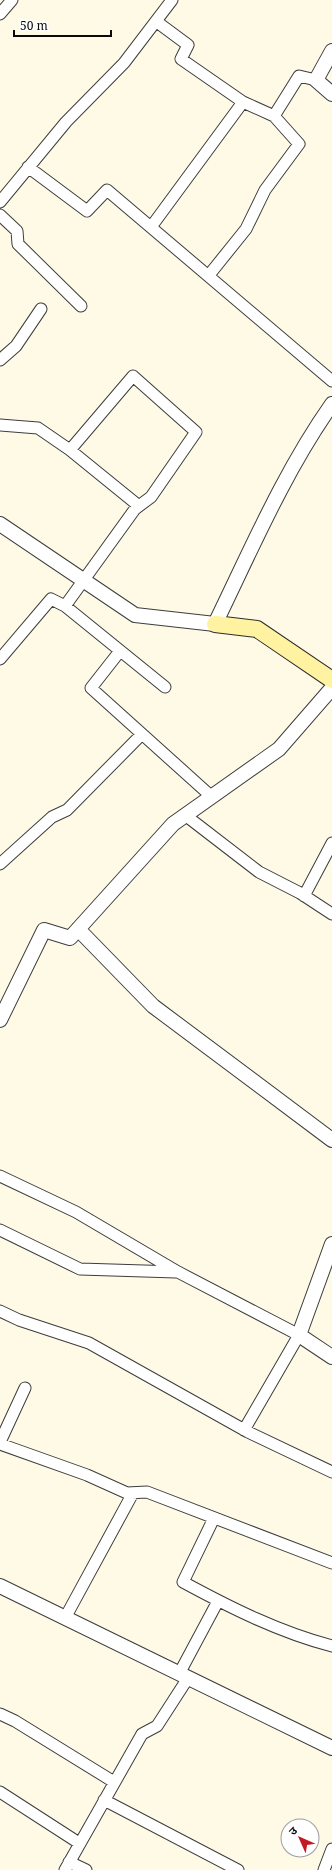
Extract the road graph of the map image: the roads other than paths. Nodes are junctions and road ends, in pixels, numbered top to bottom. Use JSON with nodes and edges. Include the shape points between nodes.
{"nodes":[{"id":1,"x":12,"y":0,"type":"edge"},
{"id":2,"x":172,"y":0,"type":"edge"},
{"id":3,"x":0,"y":14,"type":"edge"},
{"id":4,"x":157,"y":22,"type":"junction"},
{"id":5,"x":332,"y":51,"type":"edge"},
{"id":6,"x":316,"y":80,"type":"junction"},
{"id":7,"x":332,"y":94,"type":"edge"},
{"id":8,"x":243,"y":102,"type":"junction"},
{"id":9,"x":274,"y":116,"type":"junction"},
{"id":10,"x":28,"y":167,"type":"junction"},
{"id":11,"x":1,"y":198,"type":"edge"},
{"id":12,"x":0,"y":215,"type":"edge"},
{"id":13,"x":152,"y":227,"type":"junction"},
{"id":14,"x":209,"y":275,"type":"junction"},
{"id":15,"x":81,"y":306,"type":"dead end"},
{"id":16,"x":41,"y":309,"type":"dead end"},
{"id":17,"x":0,"y":360,"type":"edge"},
{"id":18,"x":332,"y":381,"type":"edge"},
{"id":19,"x":332,"y":404,"type":"edge"},
{"id":20,"x":0,"y":425,"type":"edge"},
{"id":21,"x":70,"y":450,"type":"junction"},
{"id":22,"x":140,"y":506,"type":"junction"},
{"id":23,"x":0,"y":524,"type":"edge"},
{"id":24,"x":84,"y":581,"type":"junction"},
{"id":25,"x":65,"y":606,"type":"junction"},
{"id":26,"x":216,"y":624,"type":"junction"},
{"id":27,"x":120,"y":651,"type":"junction"},
{"id":28,"x":0,"y":659,"type":"edge"},
{"id":29,"x":332,"y":680,"type":"edge"},
{"id":30,"x":164,"y":687,"type":"dead end"},
{"id":31,"x":332,"y":688,"type":"edge"},
{"id":32,"x":142,"y":734,"type":"junction"},
{"id":33,"x":212,"y":796,"type":"junction"},
{"id":34,"x":185,"y":815,"type":"junction"},
{"id":35,"x":332,"y":843,"type":"edge"},
{"id":36,"x":0,"y":864,"type":"edge"},
{"id":37,"x":304,"y":896,"type":"junction"},
{"id":38,"x":332,"y":914,"type":"edge"},
{"id":39,"x":78,"y":929,"type":"junction"},
{"id":40,"x":0,"y":1020,"type":"edge"},
{"id":41,"x":332,"y":1140,"type":"edge"},
{"id":42,"x":0,"y":1176,"type":"edge"},
{"id":43,"x":0,"y":1230,"type":"edge"},
{"id":44,"x":332,"y":1245,"type":"edge"},
{"id":45,"x":178,"y":1272,"type":"junction"},
{"id":46,"x":0,"y":1311,"type":"edge"},
{"id":47,"x":299,"y":1335,"type":"junction"},
{"id":48,"x":332,"y":1357,"type":"edge"},
{"id":49,"x":25,"y":1388,"type":"dead end"},
{"id":50,"x":244,"y":1430,"type":"junction"},
{"id":51,"x":0,"y":1443,"type":"edge"},
{"id":52,"x":332,"y":1472,"type":"edge"},
{"id":53,"x":133,"y":1493,"type":"junction"},
{"id":54,"x":214,"y":1518,"type":"junction"},
{"id":55,"x":332,"y":1563,"type":"edge"},
{"id":56,"x":0,"y":1586,"type":"edge"},
{"id":57,"x":218,"y":1601,"type":"junction"},
{"id":58,"x":65,"y":1618,"type":"junction"},
{"id":59,"x":332,"y":1646,"type":"edge"},
{"id":60,"x":183,"y":1676,"type":"junction"},
{"id":61,"x":0,"y":1714,"type":"edge"},
{"id":62,"x":332,"y":1748,"type":"edge"},
{"id":63,"x":114,"y":1782,"type":"junction"},
{"id":64,"x":0,"y":1792,"type":"edge"},
{"id":65,"x":104,"y":1800,"type":"junction"},
{"id":66,"x":79,"y":1843,"type":"junction"},
{"id":67,"x":332,"y":1849,"type":"edge"},
{"id":68,"x":67,"y":1866,"type":"edge"},
{"id":69,"x":86,"y":1870,"type":"edge"},
{"id":70,"x":238,"y":1870,"type":"edge"},
{"id":71,"x":324,"y":1870,"type":"edge"}],
"edges":[{"from":1,"to":3,"type":"street"},
{"from":2,"to":4,"type":"street"},
{"from":4,"to":8,"type":"street","via":[[188,45],[181,59]]},
{"from":4,"to":10,"type":"street","via":[[124,63],[66,122]]},
{"from":5,"to":6,"type":"street"},
{"from":6,"to":7,"type":"street"},
{"from":6,"to":9,"type":"street","via":[[299,76]]},
{"from":8,"to":9,"type":"street"},
{"from":8,"to":13,"type":"street"},
{"from":9,"to":14,"type":"street","via":[[299,144],[265,190],[246,229]]},
{"from":10,"to":11,"type":"street"},
{"from":10,"to":13,"type":"street","via":[[87,212],[107,190]]},
{"from":12,"to":15,"type":"street","via":[[17,232],[18,244]]},
{"from":13,"to":14,"type":"street"},
{"from":14,"to":18,"type":"street"},
{"from":16,"to":17,"type":"street","via":[[16,346]]},
{"from":19,"to":26,"type":"street","via":[[267,516]]},
{"from":20,"to":21,"type":"street","via":[[38,428]]},
{"from":21,"to":22,"type":"street"},
{"from":21,"to":22,"type":"street","via":[[133,376],[196,432],[151,497]]},
{"from":22,"to":24,"type":"street","via":[[135,509]]},
{"from":23,"to":24,"type":"street"},
{"from":24,"to":25,"type":"street"},
{"from":24,"to":26,"type":"street","via":[[135,615]]},
{"from":25,"to":27,"type":"street"},
{"from":25,"to":28,"type":"street","via":[[51,599]]},
{"from":26,"to":29,"type":"main road","via":[[257,629]]},
{"from":27,"to":30,"type":"street"},
{"from":27,"to":32,"type":"street","via":[[91,688]]},
{"from":31,"to":33,"type":"street","via":[[279,750]]},
{"from":32,"to":33,"type":"street"},
{"from":32,"to":36,"type":"street","via":[[67,810],[52,817]]},
{"from":33,"to":34,"type":"street"},
{"from":34,"to":37,"type":"street","via":[[259,872]]},
{"from":34,"to":39,"type":"street","via":[[173,824]]},
{"from":35,"to":37,"type":"street"},
{"from":37,"to":38,"type":"street"},
{"from":39,"to":40,"type":"street","via":[[70,938],[44,930]]},
{"from":39,"to":41,"type":"street","via":[[153,1006]]},
{"from":42,"to":45,"type":"street","via":[[76,1212]]},
{"from":43,"to":45,"type":"street","via":[[80,1268]]},
{"from":44,"to":47,"type":"street"},
{"from":45,"to":47,"type":"street"},
{"from":46,"to":50,"type":"street","via":[[19,1320],[89,1343]]},
{"from":47,"to":48,"type":"street"},
{"from":47,"to":50,"type":"street"},
{"from":49,"to":51,"type":"street"},
{"from":50,"to":52,"type":"street"},
{"from":51,"to":53,"type":"street","via":[[87,1475],[127,1493]]},
{"from":53,"to":54,"type":"street","via":[[147,1492]]},
{"from":53,"to":58,"type":"street"},
{"from":54,"to":55,"type":"street"},
{"from":54,"to":57,"type":"street","via":[[183,1582]]},
{"from":56,"to":58,"type":"street"},
{"from":57,"to":59,"type":"street","via":[[267,1625]]},
{"from":57,"to":60,"type":"street"},
{"from":58,"to":60,"type":"street"},
{"from":60,"to":62,"type":"street"},
{"from":60,"to":63,"type":"street","via":[[157,1726],[142,1734]]},
{"from":61,"to":63,"type":"street"},
{"from":63,"to":65,"type":"street"},
{"from":64,"to":66,"type":"street"},
{"from":65,"to":66,"type":"street"},
{"from":65,"to":70,"type":"street"},
{"from":66,"to":68,"type":"street"},
{"from":67,"to":71,"type":"street"},
{"from":68,"to":69,"type":"street"}]}
